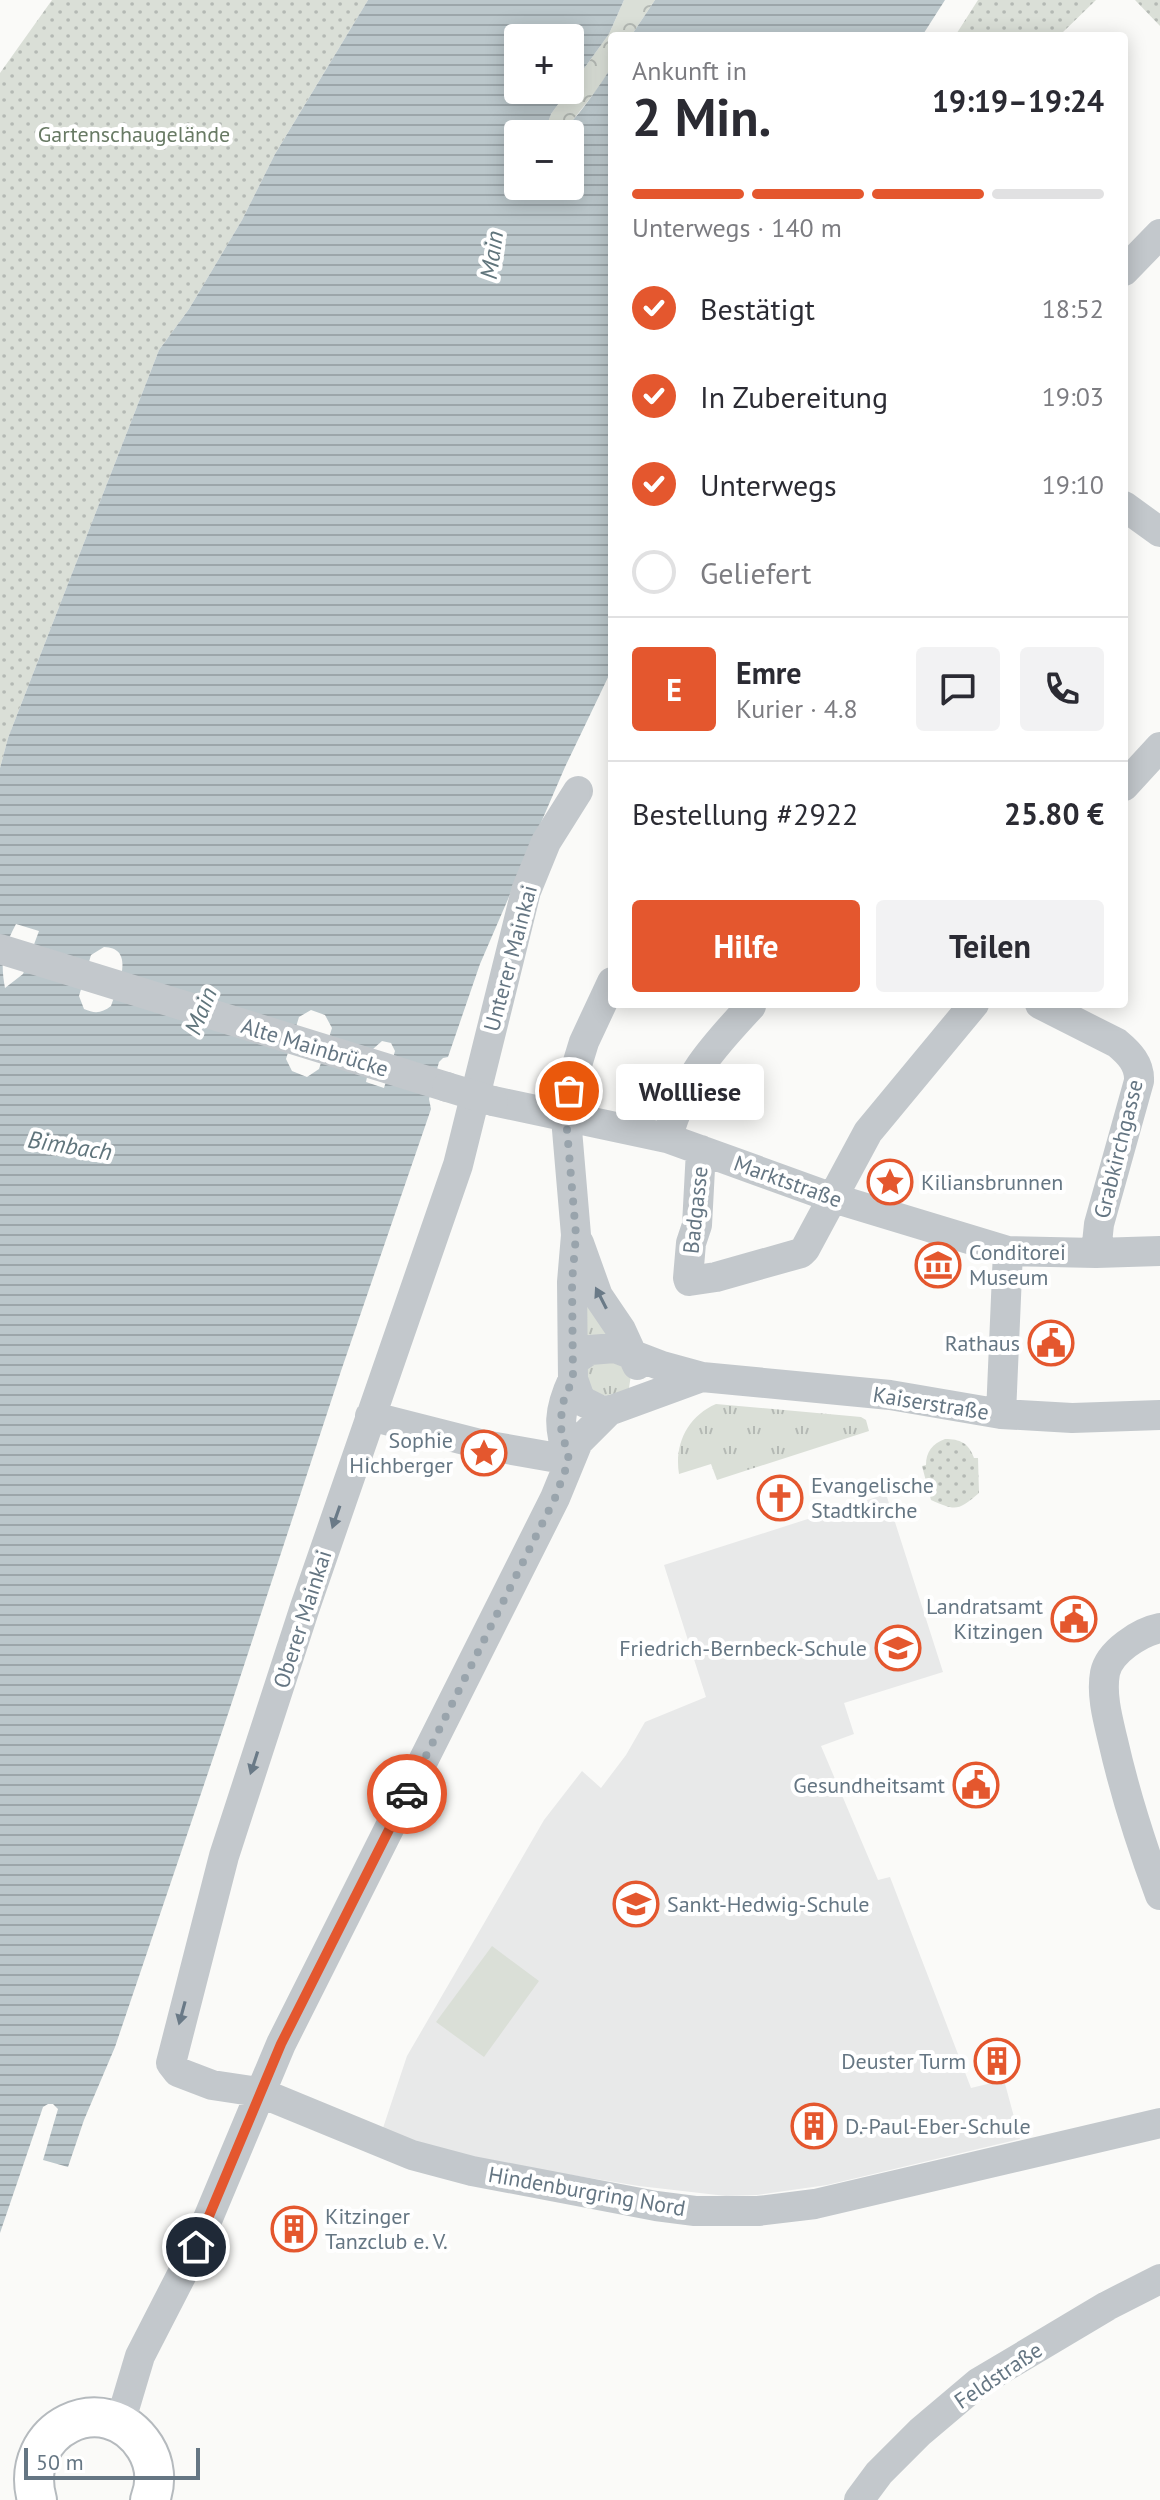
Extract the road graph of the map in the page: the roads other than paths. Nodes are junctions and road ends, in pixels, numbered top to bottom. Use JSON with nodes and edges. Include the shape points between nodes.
{"nodes":[{"id":1,"x":1160,"y":234,"type":"edge"},
{"id":2,"x":1128,"y":267,"type":"edge"},
{"id":3,"x":1128,"y":509,"type":"edge"},
{"id":4,"x":1160,"y":532,"type":"edge"},
{"id":5,"x":1160,"y":747,"type":"edge"},
{"id":6,"x":1128,"y":782,"type":"edge"},
{"id":7,"x":578,"y":791,"type":"dead end"},
{"id":8,"x":0,"y":949,"type":"edge"},
{"id":9,"x":608,"y":991,"type":"edge"},
{"id":10,"x":749,"y":1008,"type":"edge"},
{"id":11,"x":971,"y":1008,"type":"edge"},
{"id":12,"x":1048,"y":1008,"type":"edge"},
{"id":13,"x":484,"y":1094,"type":"junction"},
{"id":14,"x":566,"y":1118,"type":"junction"},
{"id":15,"x":667,"y":1138,"type":"junction"},
{"id":16,"x":701,"y":1150,"type":"junction"},
{"id":17,"x":833,"y":1198,"type":"junction"},
{"id":18,"x":576,"y":1235,"type":"junction"},
{"id":19,"x":1008,"y":1251,"type":"junction"},
{"id":20,"x":1160,"y":1251,"type":"edge"},
{"id":21,"x":1096,"y":1253,"type":"junction"},
{"id":22,"x":634,"y":1356,"type":"junction"},
{"id":23,"x":573,"y":1370,"type":"junction"},
{"id":24,"x":702,"y":1377,"type":"junction"},
{"id":25,"x":622,"y":1407,"type":"junction"},
{"id":26,"x":1001,"y":1414,"type":"junction"},
{"id":27,"x":1160,"y":1415,"type":"edge"},
{"id":28,"x":370,"y":1416,"type":"junction"},
{"id":29,"x":569,"y":1460,"type":"junction"},
{"id":30,"x":1160,"y":1628,"type":"edge"},
{"id":31,"x":1160,"y":1895,"type":"edge"},
{"id":32,"x":259,"y":2092,"type":"junction"},
{"id":33,"x":1160,"y":2123,"type":"edge"},
{"id":34,"x":1160,"y":2279,"type":"edge"},
{"id":35,"x":120,"y":2423,"type":"junction"},
{"id":36,"x":37,"y":2500,"type":"edge"},
{"id":37,"x":150,"y":2500,"type":"edge"},
{"id":38,"x":859,"y":2500,"type":"edge"}],
"edges":[{"from":1,"to":2,"type":"street"},
{"from":3,"to":4,"type":"street"},
{"from":5,"to":6,"type":"street"},
{"from":7,"to":13,"type":"street","name":"Unterer Mainkai","via":[[546,842],[526,891]]},
{"from":8,"to":13,"type":"street","name":"Alte Mainbrücke","bridge":true},
{"from":9,"to":14,"type":"street","via":[[584,1042]]},
{"from":10,"to":15,"type":"street","via":[[689,1080]]},
{"from":11,"to":17,"type":"street","via":[[868,1132]]},
{"from":12,"to":21,"type":"street","name":"Grabkirchgasse","via":[[1117,1043],[1139,1072]]},
{"from":13,"to":14,"type":"street","name":"Alte Mainbrücke"},
{"from":13,"to":28,"type":"street","name":"Oberer Mainkai"},
{"from":14,"to":15,"type":"street","name":"Marktstraße"},
{"from":14,"to":18,"type":"street"},
{"from":15,"to":16,"type":"street","name":"Marktstraße"},
{"from":16,"to":17,"type":"street","name":"Marktstraße"},
{"from":16,"to":17,"type":"street","name":"Badgasse","via":[[688,1278],[692,1282],[801,1253]]},
{"from":17,"to":19,"type":"street","name":"Marktstraße"},
{"from":22,"to":18,"type":"street","one_way":true,"via":[[598,1296]]},
{"from":18,"to":23,"type":"street"},
{"from":19,"to":21,"type":"street","name":"Marktstraße"},
{"from":19,"to":26,"type":"street"},
{"from":20,"to":21,"type":"street","name":"Marktstraße"},
{"from":22,"to":23,"type":"street","via":[[604,1347],[586,1352]]},
{"from":22,"to":24,"type":"street"},
{"from":22,"to":25,"type":"street","via":[[639,1382]]},
{"from":23,"to":25,"type":"street","via":[[584,1402],[600,1410]]},
{"from":23,"to":29,"type":"street","via":[[560,1424]]},
{"from":24,"to":25,"type":"street"},
{"from":24,"to":26,"type":"street","name":"Kaiserstraße","via":[[890,1395]]},
{"from":25,"to":29,"type":"street","via":[[589,1429]]},
{"from":26,"to":27,"type":"street","name":"Kaiserstraße"},
{"from":28,"to":29,"type":"street"},
{"from":28,"to":32,"type":"street","name":"Oberer Mainkai","one_way":true,"via":[[224,1856],[171,2063],[178,2072],[212,2085]]},
{"from":29,"to":32,"type":"street","via":[[555,1498]]},
{"from":30,"to":31,"type":"street","via":[[1125,1647],[1105,1674],[1105,1706],[1126,1797]]},
{"from":32,"to":33,"type":"street","name":"Hindenburgring Nord","via":[[412,2155],[695,2211],[815,2204]]},
{"from":32,"to":35,"type":"street","via":[[196,2247],[140,2356]]},
{"from":34,"to":38,"type":"street","name":"Feldstraße","via":[[978,2383],[910,2442]]},
{"from":35,"to":36,"type":"main road","via":[[85,2418],[49,2437],[33,2475]]},
{"from":35,"to":37,"type":"main road","via":[[150,2454],[155,2475]]}]}
